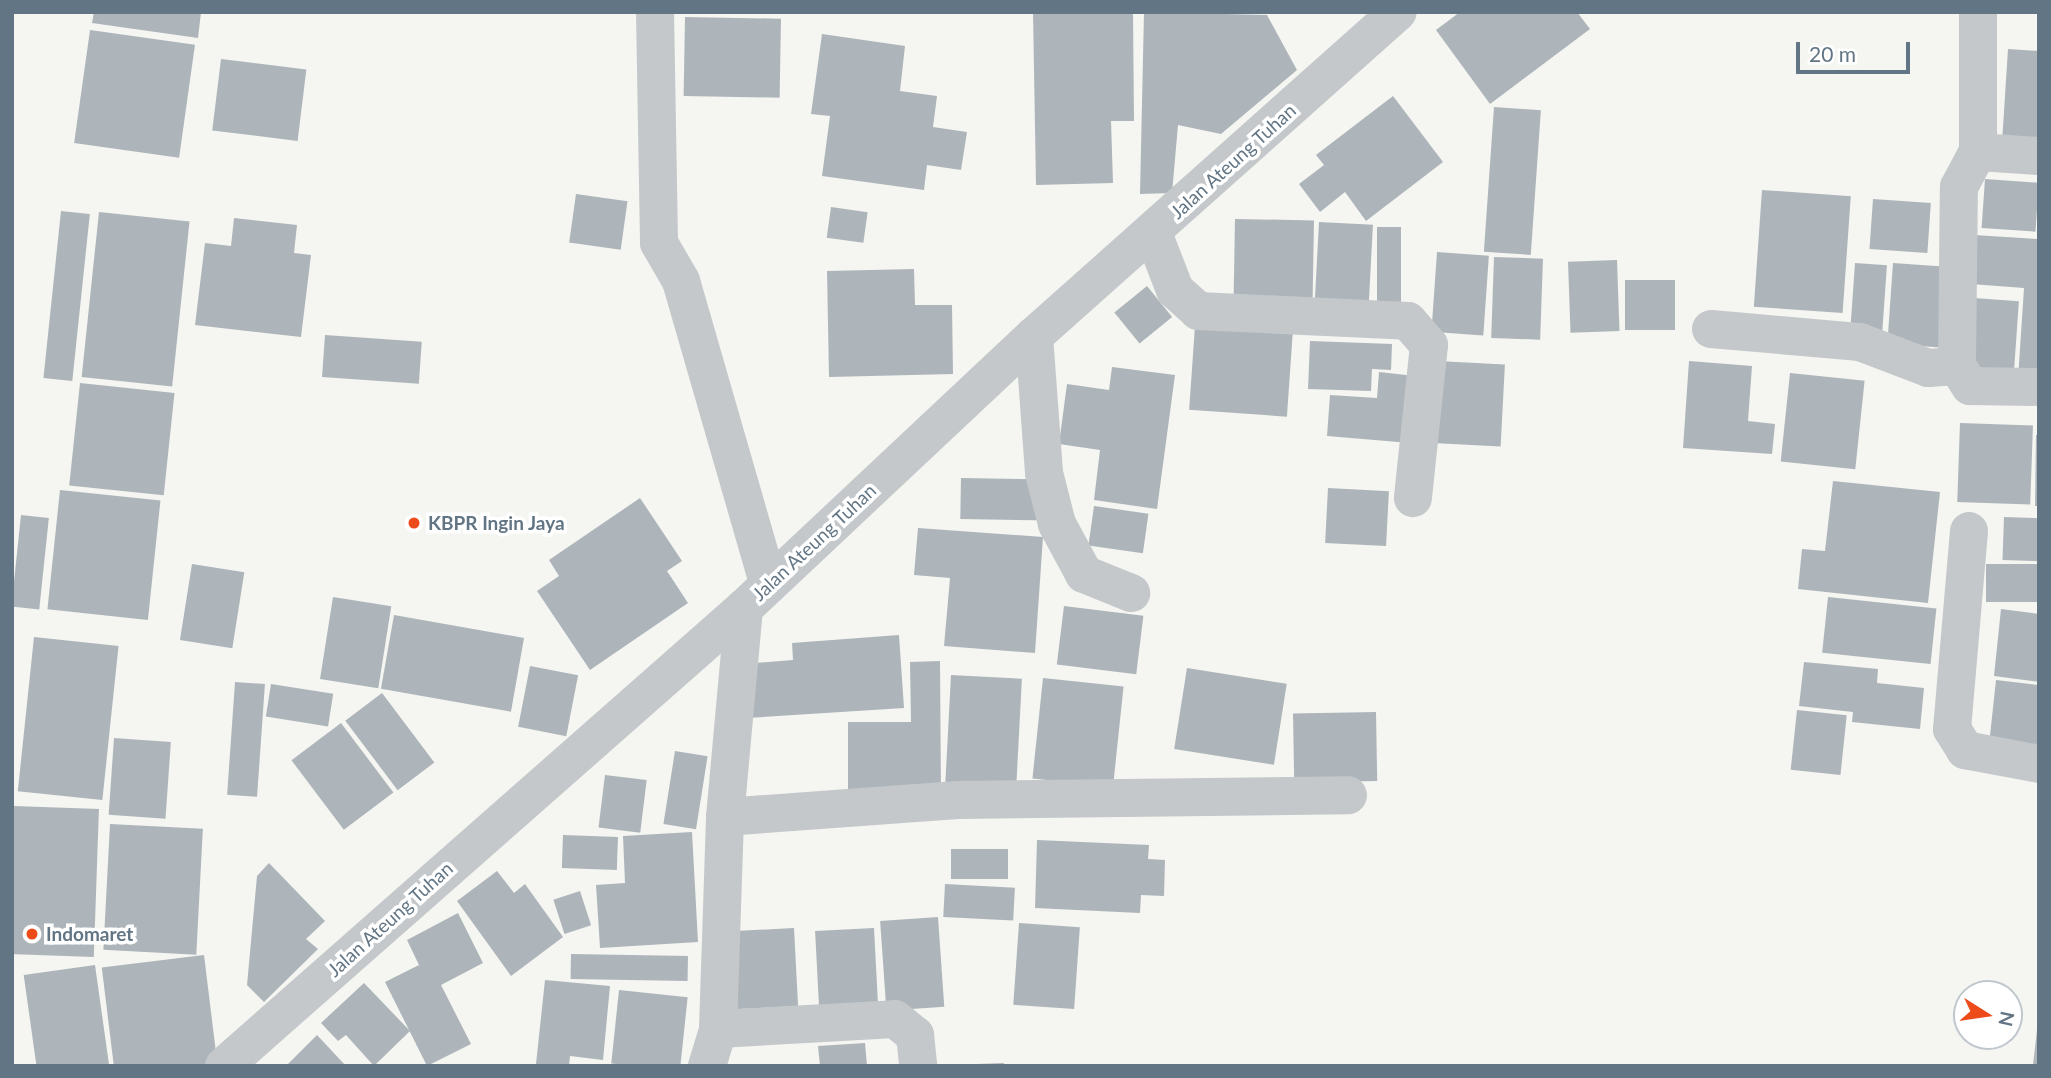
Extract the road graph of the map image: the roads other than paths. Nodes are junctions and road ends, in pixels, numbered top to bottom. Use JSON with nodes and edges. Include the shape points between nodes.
{"nodes":[{"id":1,"x":655,"y":12,"type":"edge"},
{"id":2,"x":1398,"y":12,"type":"edge"},
{"id":3,"x":1978,"y":12,"type":"edge"},
{"id":4,"x":1978,"y":152,"type":"junction"},
{"id":5,"x":2039,"y":156,"type":"edge"},
{"id":6,"x":1153,"y":233,"type":"junction"},
{"id":7,"x":1711,"y":329,"type":"dead end"},
{"id":8,"x":1034,"y":336,"type":"junction"},
{"id":9,"x":1957,"y":366,"type":"junction"},
{"id":10,"x":2039,"y":387,"type":"edge"},
{"id":11,"x":1413,"y":498,"type":"dead end"},
{"id":12,"x":1969,"y":531,"type":"dead end"},
{"id":13,"x":1131,"y":593,"type":"dead end"},
{"id":14,"x":756,"y":596,"type":"junction"},
{"id":15,"x":2039,"y":764,"type":"edge"},
{"id":16,"x":1348,"y":795,"type":"dead end"},
{"id":17,"x":725,"y":817,"type":"junction"},
{"id":18,"x":718,"y":1029,"type":"junction"},
{"id":19,"x":224,"y":1066,"type":"edge"},
{"id":20,"x":707,"y":1066,"type":"edge"},
{"id":21,"x":918,"y":1066,"type":"edge"}],
"edges":[{"from":1,"to":14,"type":"street","via":[[659,243],[681,281]]},
{"from":2,"to":6,"type":"street","name":"Jalan Ateung Tuhan"},
{"from":3,"to":4,"type":"street"},
{"from":4,"to":5,"type":"street"},
{"from":4,"to":9,"type":"street","via":[[1959,187]]},
{"from":6,"to":8,"type":"street","name":"Jalan Ateung Tuhan"},
{"from":6,"to":11,"type":"street","via":[[1175,290],[1198,311],[1408,321],[1429,345]]},
{"from":7,"to":9,"type":"street","via":[[1860,342],[1928,368]]},
{"from":8,"to":13,"type":"street","via":[[1044,473],[1057,524],[1084,574]]},
{"from":8,"to":14,"type":"street","name":"Jalan Ateung Tuhan"},
{"from":9,"to":10,"type":"street","via":[[1970,386]]},
{"from":12,"to":15,"type":"street","via":[[1952,729],[1965,750]]},
{"from":14,"to":17,"type":"street"},
{"from":14,"to":19,"type":"street","name":"Jalan Ateung Tuhan"},
{"from":16,"to":17,"type":"street","via":[[957,800]]},
{"from":17,"to":18,"type":"street"},
{"from":18,"to":20,"type":"street"},
{"from":18,"to":21,"type":"street","via":[[895,1019],[915,1035]]}]}
